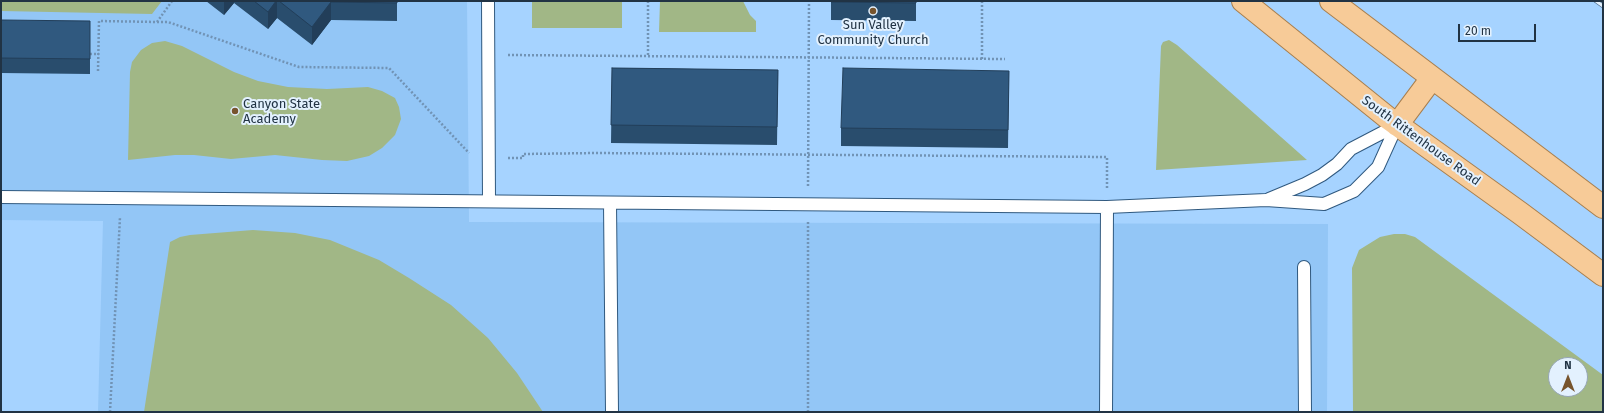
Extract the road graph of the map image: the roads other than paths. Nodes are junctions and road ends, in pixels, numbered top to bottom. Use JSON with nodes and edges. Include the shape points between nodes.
{"nodes":[{"id":1,"x":488,"y":1,"type":"edge"},
{"id":2,"x":1244,"y":1,"type":"edge"},
{"id":3,"x":1331,"y":1,"type":"edge"},
{"id":4,"x":1432,"y":78,"type":"junction"},
{"id":5,"x":1397,"y":125,"type":"junction"},
{"id":6,"x":1,"y":197,"type":"edge"},
{"id":7,"x":1266,"y":200,"type":"junction"},
{"id":8,"x":489,"y":201,"type":"junction"},
{"id":9,"x":610,"y":203,"type":"junction"},
{"id":10,"x":1603,"y":206,"type":"edge"},
{"id":11,"x":1107,"y":207,"type":"junction"},
{"id":12,"x":1304,"y":267,"type":"dead end"},
{"id":13,"x":1603,"y":275,"type":"edge"},
{"id":14,"x":612,"y":412,"type":"edge"},
{"id":15,"x":1106,"y":412,"type":"edge"},
{"id":16,"x":1305,"y":412,"type":"edge"}],
"edges":[{"from":1,"to":8,"type":"lane"},
{"from":2,"to":5,"type":"main road","name":"South Rittenhouse Road"},
{"from":3,"to":4,"type":"main road"},
{"from":4,"to":5,"type":"main road"},
{"from":4,"to":10,"type":"main road"},
{"from":5,"to":7,"type":"lane","via":[[1351,149],[1337,164],[1305,184]]},
{"from":5,"to":7,"type":"lane","via":[[1378,167],[1354,191],[1324,204]]},
{"from":5,"to":13,"type":"main road","name":"South Rittenhouse Road"},
{"from":6,"to":8,"type":"lane"},
{"from":7,"to":11,"type":"lane"},
{"from":8,"to":9,"type":"lane"},
{"from":9,"to":11,"type":"lane"},
{"from":9,"to":14,"type":"lane"},
{"from":11,"to":15,"type":"lane"},
{"from":12,"to":16,"type":"lane"}]}
